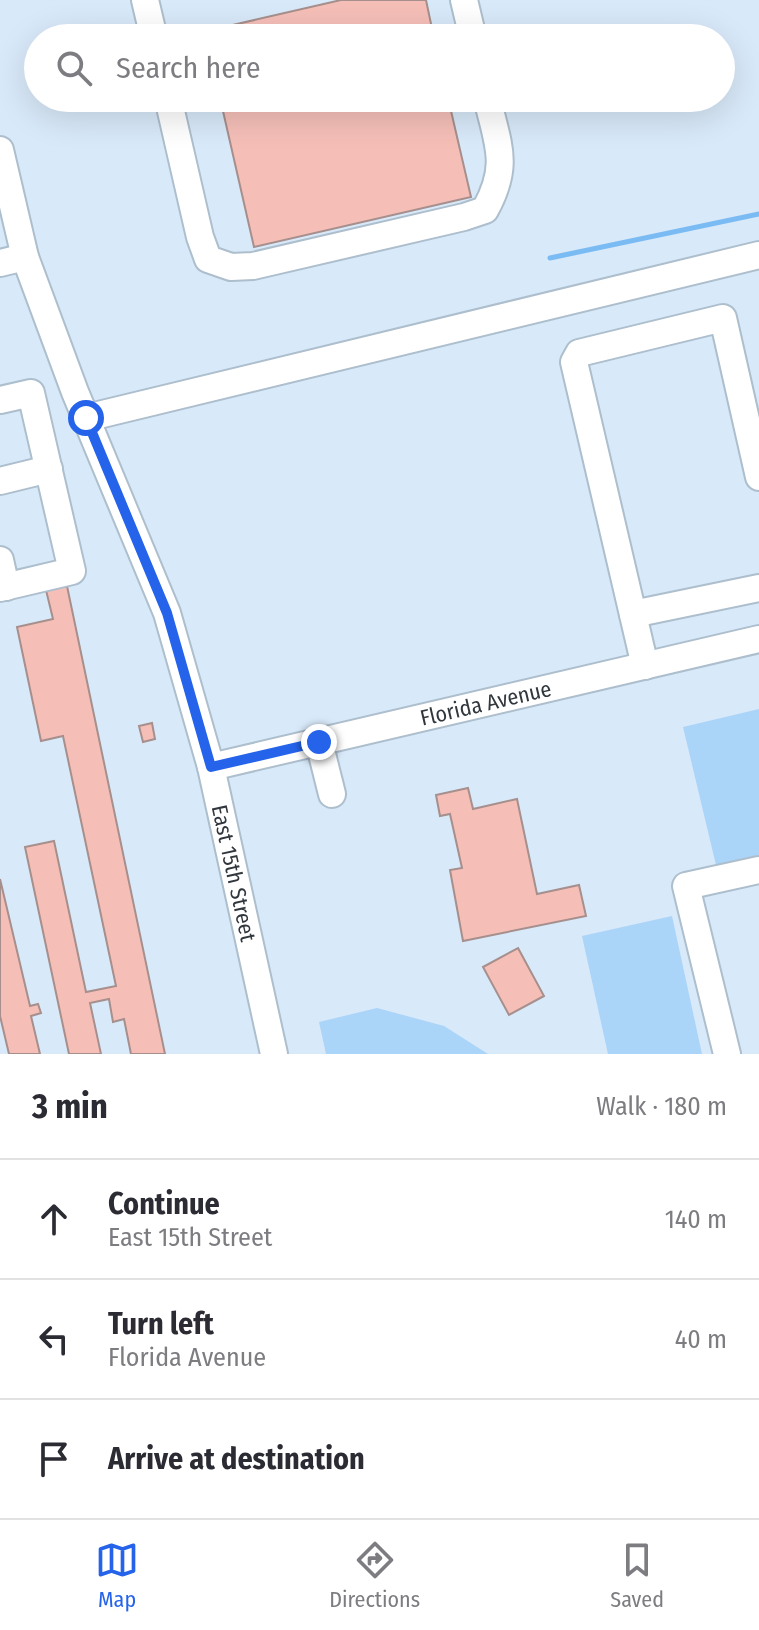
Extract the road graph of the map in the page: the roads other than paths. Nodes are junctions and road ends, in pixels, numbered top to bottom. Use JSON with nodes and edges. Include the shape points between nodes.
{"nodes":[{"id":1,"x":145,"y":0,"type":"edge"},
{"id":2,"x":464,"y":0,"type":"edge"},
{"id":3,"x":151,"y":24,"type":"edge"},
{"id":4,"x":470,"y":24,"type":"edge"},
{"id":5,"x":171,"y":112,"type":"edge"},
{"id":6,"x":490,"y":112,"type":"edge"},
{"id":7,"x":0,"y":150,"type":"edge"},
{"id":8,"x":759,"y":255,"type":"edge"},
{"id":9,"x":12,"y":260,"type":"edge"},
{"id":10,"x":0,"y":400,"type":"edge"},
{"id":11,"x":86,"y":418,"type":"junction"},
{"id":12,"x":49,"y":469,"type":"junction"},
{"id":13,"x":759,"y":477,"type":"edge"},
{"id":14,"x":0,"y":481,"type":"edge"},
{"id":15,"x":0,"y":560,"type":"edge"},
{"id":16,"x":3,"y":588,"type":"edge"},
{"id":17,"x":759,"y":588,"type":"edge"},
{"id":18,"x":633,"y":614,"type":"junction"},
{"id":19,"x":759,"y":639,"type":"edge"},
{"id":20,"x":645,"y":666,"type":"junction"},
{"id":21,"x":319,"y":742,"type":"junction"},
{"id":22,"x":211,"y":767,"type":"junction"},
{"id":23,"x":332,"y":794,"type":"dead end"},
{"id":24,"x":759,"y":870,"type":"edge"},
{"id":25,"x":274,"y":1054,"type":"edge"},
{"id":26,"x":727,"y":1054,"type":"edge"}],
"edges":[{"from":1,"to":3,"type":"street"},
{"from":2,"to":4,"type":"street"},
{"from":5,"to":6,"type":"street","via":[[208,259],[231,267],[485,210],[498,188],[502,160]]},
{"from":7,"to":9,"type":"street","name":"East 15th Street"},
{"from":8,"to":11,"type":"street"},
{"from":9,"to":11,"type":"street","name":"East 15th Street"},
{"from":10,"to":12,"type":"street","via":[[31,393]]},
{"from":11,"to":22,"type":"street","name":"East 15th Street","via":[[167,613]]},
{"from":12,"to":14,"type":"street"},
{"from":12,"to":16,"type":"street","via":[[72,571]]},
{"from":13,"to":18,"type":"street","via":[[723,318],[579,353],[574,362]]},
{"from":15,"to":16,"type":"street"},
{"from":17,"to":18,"type":"street"},
{"from":18,"to":20,"type":"street"},
{"from":19,"to":20,"type":"street","name":"Florida Avenue"},
{"from":20,"to":21,"type":"street","name":"Florida Avenue"},
{"from":21,"to":22,"type":"street","name":"Florida Avenue"},
{"from":21,"to":23,"type":"street"},
{"from":22,"to":25,"type":"street","name":"East 15th Street"},
{"from":24,"to":26,"type":"street","via":[[686,886]]}]}
